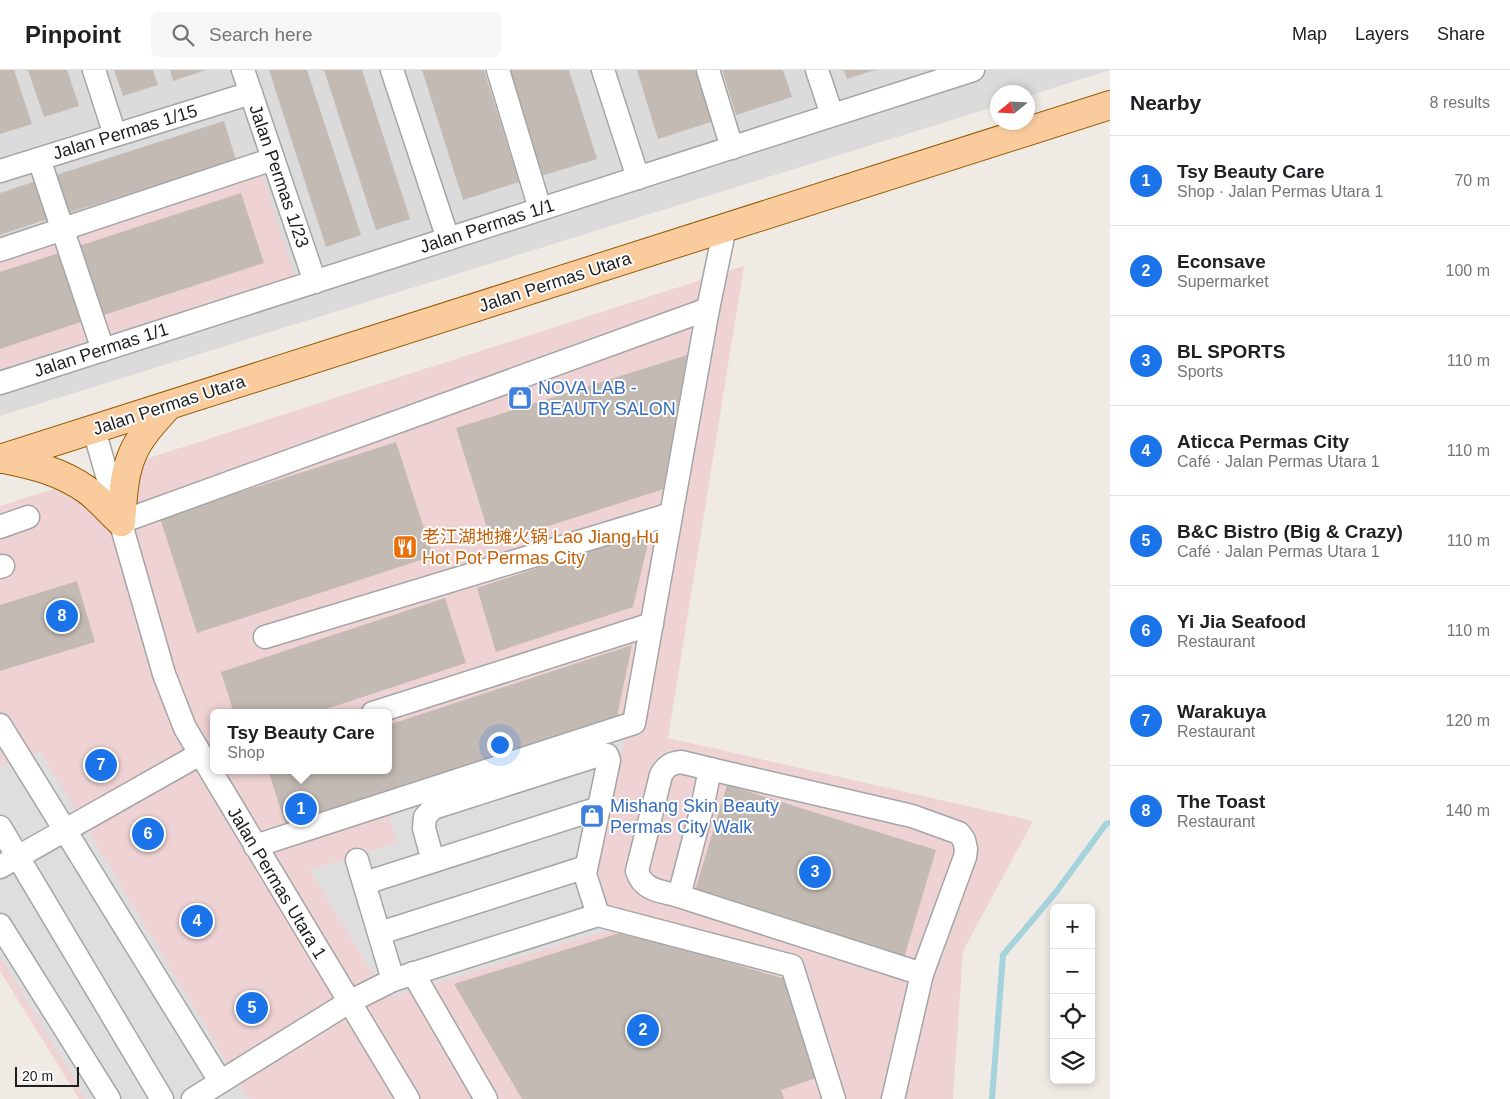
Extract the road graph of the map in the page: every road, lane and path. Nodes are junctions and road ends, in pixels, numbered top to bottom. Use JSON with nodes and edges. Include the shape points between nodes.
{"nodes":[{"id":1,"x":94,"y":70,"type":"edge"},
{"id":2,"x":243,"y":70,"type":"edge"},
{"id":3,"x":392,"y":70,"type":"edge"},
{"id":4,"x":498,"y":70,"type":"edge"},
{"id":5,"x":603,"y":70,"type":"edge"},
{"id":6,"x":708,"y":70,"type":"edge"},
{"id":7,"x":817,"y":70,"type":"edge"},
{"id":8,"x":974,"y":70,"type":"edge"},
{"id":9,"x":925,"y":77,"type":"edge"},
{"id":10,"x":251,"y":93,"type":"junction"},
{"id":11,"x":1110,"y":106,"type":"edge"},
{"id":12,"x":832,"y":115,"type":"junction"},
{"id":13,"x":115,"y":135,"type":"junction"},
{"id":14,"x":732,"y":148,"type":"junction"},
{"id":15,"x":39,"y":159,"type":"junction"},
{"id":16,"x":273,"y":159,"type":"junction"},
{"id":17,"x":0,"y":171,"type":"edge"},
{"id":18,"x":638,"y":178,"type":"junction"},
{"id":19,"x":540,"y":209,"type":"junction"},
{"id":20,"x":726,"y":227,"type":"junction"},
{"id":21,"x":63,"y":229,"type":"junction"},
{"id":22,"x":448,"y":239,"type":"junction"},
{"id":23,"x":0,"y":250,"type":"edge"},
{"id":24,"x":315,"y":282,"type":"junction"},
{"id":25,"x":708,"y":309,"type":"junction"},
{"id":26,"x":103,"y":350,"type":"junction"},
{"id":27,"x":0,"y":383,"type":"edge"},
{"id":28,"x":168,"y":406,"type":"junction"},
{"id":29,"x":94,"y":430,"type":"junction"},
{"id":30,"x":1,"y":458,"type":"edge"},
{"id":31,"x":671,"y":514,"type":"junction"},
{"id":32,"x":28,"y":517,"type":"dead end"},
{"id":33,"x":121,"y":522,"type":"junction"},
{"id":34,"x":0,"y":527,"type":"edge"},
{"id":35,"x":652,"y":624,"type":"junction"},
{"id":36,"x":265,"y":638,"type":"dead end"},
{"id":37,"x":386,"y":709,"type":"edge"},
{"id":38,"x":0,"y":725,"type":"edge"},
{"id":39,"x":207,"y":761,"type":"edge"},
{"id":40,"x":710,"y":769,"type":"junction"},
{"id":41,"x":214,"y":774,"type":"edge"},
{"id":42,"x":599,"y":808,"type":"junction"},
{"id":43,"x":0,"y":827,"type":"edge"},
{"id":44,"x":65,"y":830,"type":"junction"},
{"id":45,"x":255,"y":846,"type":"junction"},
{"id":46,"x":357,"y":860,"type":"dead end"},
{"id":47,"x":9,"y":862,"type":"edge"},
{"id":48,"x":433,"y":862,"type":"junction"},
{"id":49,"x":586,"y":867,"type":"junction"},
{"id":50,"x":365,"y":883,"type":"junction"},
{"id":51,"x":679,"y":896,"type":"junction"},
{"id":52,"x":598,"y":915,"type":"junction"},
{"id":53,"x":0,"y":924,"type":"edge"},
{"id":54,"x":380,"y":933,"type":"junction"},
{"id":55,"x":922,"y":974,"type":"junction"},
{"id":56,"x":403,"y":977,"type":"junction"},
{"id":57,"x":349,"y":1002,"type":"junction"},
{"id":58,"x":220,"y":1081,"type":"junction"},
{"id":59,"x":109,"y":1099,"type":"edge"},
{"id":60,"x":162,"y":1099,"type":"edge"},
{"id":61,"x":193,"y":1099,"type":"edge"},
{"id":62,"x":408,"y":1099,"type":"edge"},
{"id":63,"x":486,"y":1099,"type":"edge"},
{"id":64,"x":834,"y":1099,"type":"edge"},
{"id":65,"x":892,"y":1099,"type":"edge"}],
"edges":[{"from":1,"to":13,"type":"street"},
{"from":2,"to":10,"type":"street","name":"Jalan Permas 1/23"},
{"from":3,"to":22,"type":"street"},
{"from":4,"to":19,"type":"street"},
{"from":5,"to":18,"type":"street"},
{"from":6,"to":14,"type":"street"},
{"from":7,"to":12,"type":"street"},
{"from":8,"to":9,"type":"street","name":"Jalan Permas 1/1"},
{"from":9,"to":12,"type":"street","name":"Jalan Permas 1/1"},
{"from":10,"to":13,"type":"street","name":"Jalan Permas 1/15"},
{"from":10,"to":16,"type":"street","name":"Jalan Permas 1/23"},
{"from":11,"to":20,"type":"main road","name":"Jalan Permas Utara"},
{"from":12,"to":14,"type":"street","name":"Jalan Permas 1/1"},
{"from":13,"to":15,"type":"street","name":"Jalan Permas 1/15"},
{"from":14,"to":18,"type":"street","name":"Jalan Permas 1/1"},
{"from":15,"to":17,"type":"street","name":"Jalan Permas 1/15"},
{"from":15,"to":21,"type":"street"},
{"from":16,"to":21,"type":"street"},
{"from":16,"to":24,"type":"street","name":"Jalan Permas 1/23"},
{"from":18,"to":19,"type":"street","name":"Jalan Permas 1/1"},
{"from":19,"to":22,"type":"street","name":"Jalan Permas 1/1"},
{"from":20,"to":25,"type":"street"},
{"from":20,"to":28,"type":"main road","name":"Jalan Permas Utara"},
{"from":21,"to":23,"type":"street"},
{"from":21,"to":26,"type":"street"},
{"from":22,"to":24,"type":"street","name":"Jalan Permas 1/1"},
{"from":24,"to":26,"type":"street","name":"Jalan Permas 1/1"},
{"from":25,"to":31,"type":"street"},
{"from":25,"to":33,"type":"street"},
{"from":26,"to":27,"type":"street","name":"Jalan Permas 1/1"},
{"from":28,"to":29,"type":"main road","name":"Jalan Permas Utara"},
{"from":28,"to":33,"type":"main road","via":[[144,434],[133,453],[125,478]]},
{"from":29,"to":30,"type":"main road","name":"Jalan Permas Utara"},
{"from":29,"to":33,"type":"street","name":"Jalan Permas Utara 1"},
{"from":30,"to":33,"type":"main road","via":[[41,466],[64,476],[87,491]]},
{"from":31,"to":35,"type":"street"},
{"from":31,"to":36,"type":"street"},
{"from":32,"to":34,"type":"street"},
{"from":33,"to":39,"type":"street","name":"Jalan Permas Utara 1","via":[[164,674],[185,728]]},
{"from":35,"to":37,"type":"street"},
{"from":35,"to":45,"type":"street","via":[[634,723]]},
{"from":38,"to":44,"type":"street"},
{"from":39,"to":44,"type":"street"},
{"from":40,"to":51,"type":"street"},
{"from":40,"to":51,"type":"street","via":[[681,762],[665,767],[637,871],[646,887]]},
{"from":40,"to":55,"type":"street","via":[[912,816],[959,833],[964,840],[965,857]]},
{"from":41,"to":45,"type":"street","name":"Jalan Permas Utara 1"},
{"from":42,"to":48,"type":"street"},
{"from":42,"to":48,"type":"street","via":[[609,760],[602,754],[433,808],[425,816],[424,828]]},
{"from":42,"to":49,"type":"street"},
{"from":43,"to":47,"type":"street"},
{"from":44,"to":47,"type":"street"},
{"from":44,"to":58,"type":"street"},
{"from":45,"to":57,"type":"street","name":"Jalan Permas Utara 1"},
{"from":46,"to":50,"type":"street"},
{"from":47,"to":60,"type":"street"},
{"from":48,"to":50,"type":"street"},
{"from":49,"to":52,"type":"street","via":[[584,874]]},
{"from":49,"to":54,"type":"street"},
{"from":50,"to":54,"type":"street"},
{"from":51,"to":55,"type":"street"},
{"from":52,"to":56,"type":"street"},
{"from":52,"to":64,"type":"street","via":[[792,966]]},
{"from":53,"to":59,"type":"street"},
{"from":54,"to":56,"type":"street"},
{"from":55,"to":65,"type":"street"},
{"from":56,"to":57,"type":"street"},
{"from":56,"to":63,"type":"street"},
{"from":57,"to":58,"type":"street"},
{"from":57,"to":62,"type":"street","name":"Jalan Permas Utara 1"},
{"from":58,"to":61,"type":"street"}]}
